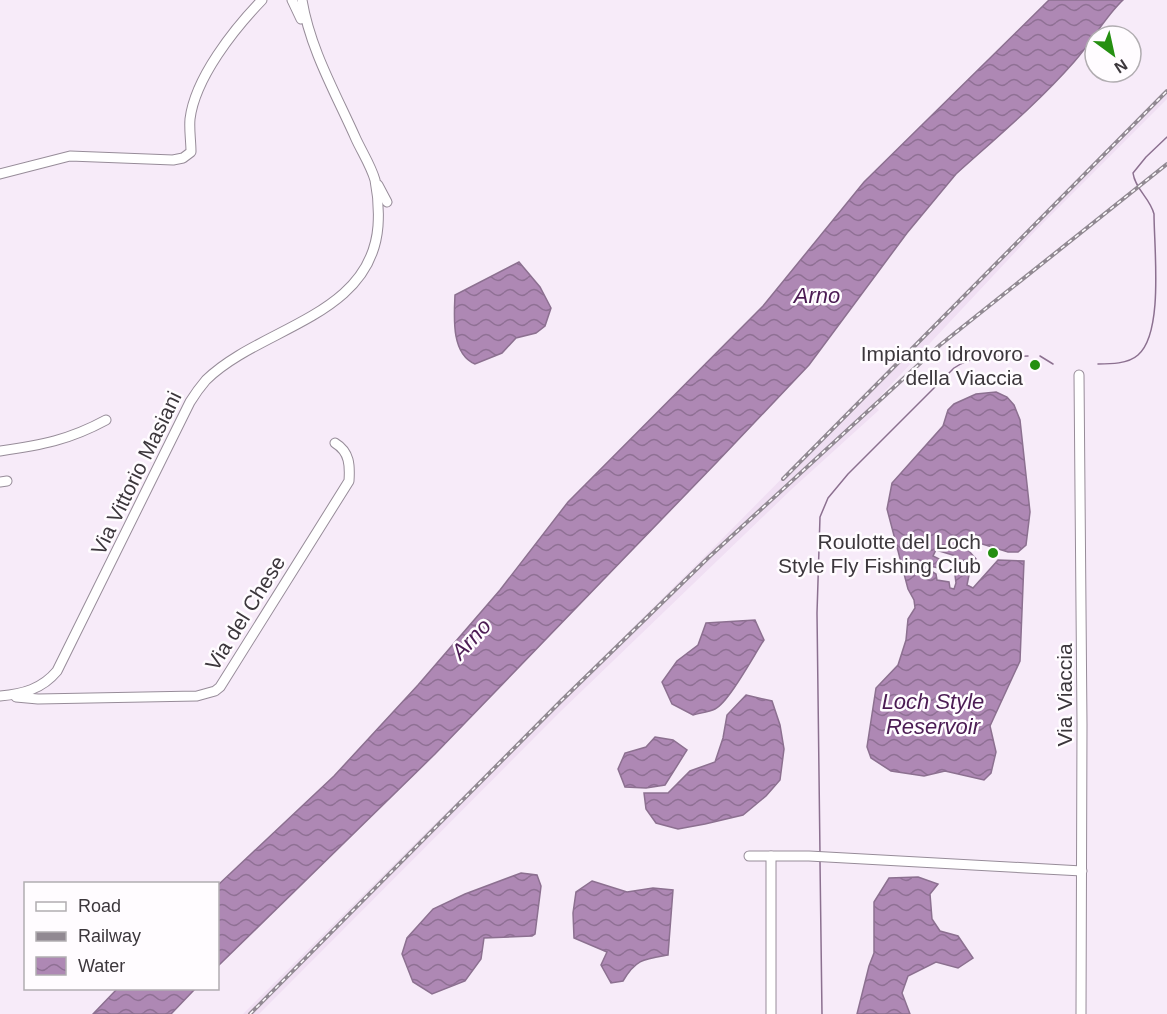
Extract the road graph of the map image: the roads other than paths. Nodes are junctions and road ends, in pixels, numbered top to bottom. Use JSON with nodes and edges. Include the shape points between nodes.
{"nodes":[{"id":1,"x":262,"y":0,"type":"edge"},
{"id":2,"x":292,"y":0,"type":"edge"},
{"id":3,"x":302,"y":0,"type":"edge"},
{"id":4,"x":310,"y":35,"type":"junction"},
{"id":5,"x":0,"y":174,"type":"edge"},
{"id":6,"x":374,"y":179,"type":"junction"},
{"id":7,"x":387,"y":201,"type":"dead end"},
{"id":8,"x":1079,"y":375,"type":"dead end"},
{"id":9,"x":106,"y":420,"type":"dead end"},
{"id":10,"x":335,"y":443,"type":"dead end"},
{"id":11,"x":0,"y":451,"type":"edge"},
{"id":12,"x":35,"y":692,"type":"junction"},
{"id":13,"x":0,"y":696,"type":"edge"},
{"id":14,"x":749,"y":856,"type":"dead end"},
{"id":15,"x":771,"y":856,"type":"junction"},
{"id":16,"x":1083,"y":871,"type":"junction"},
{"id":17,"x":771,"y":1014,"type":"edge"},
{"id":18,"x":1081,"y":1014,"type":"edge"}],
"edges":[{"from":1,"to":5,"type":"street","via":[[235,30],[201,84],[190,117],[191,152],[183,158],[70,156]]},
{"from":2,"to":4,"type":"street"},
{"from":3,"to":4,"type":"street","name":"Via Vittorio Masiani"},
{"from":4,"to":6,"type":"street","name":"Via Vittorio Masiani"},
{"from":6,"to":7,"type":"street"},
{"from":6,"to":12,"type":"street","name":"Via Vittorio Masiani","via":[[377,231],[363,270],[336,301],[225,365],[198,390],[64,660]]},
{"from":8,"to":16,"type":"street","name":"Via Viaccia"},
{"from":9,"to":11,"type":"street","via":[[51,443]]},
{"from":10,"to":12,"type":"street","name":"Via del Chese","via":[[350,462],[349,481],[220,687],[197,696],[52,698]]},
{"from":12,"to":13,"type":"street"},
{"from":14,"to":15,"type":"street"},
{"from":15,"to":16,"type":"street"},
{"from":15,"to":17,"type":"street"},
{"from":16,"to":18,"type":"street","name":"Via Viaccia"}]}
